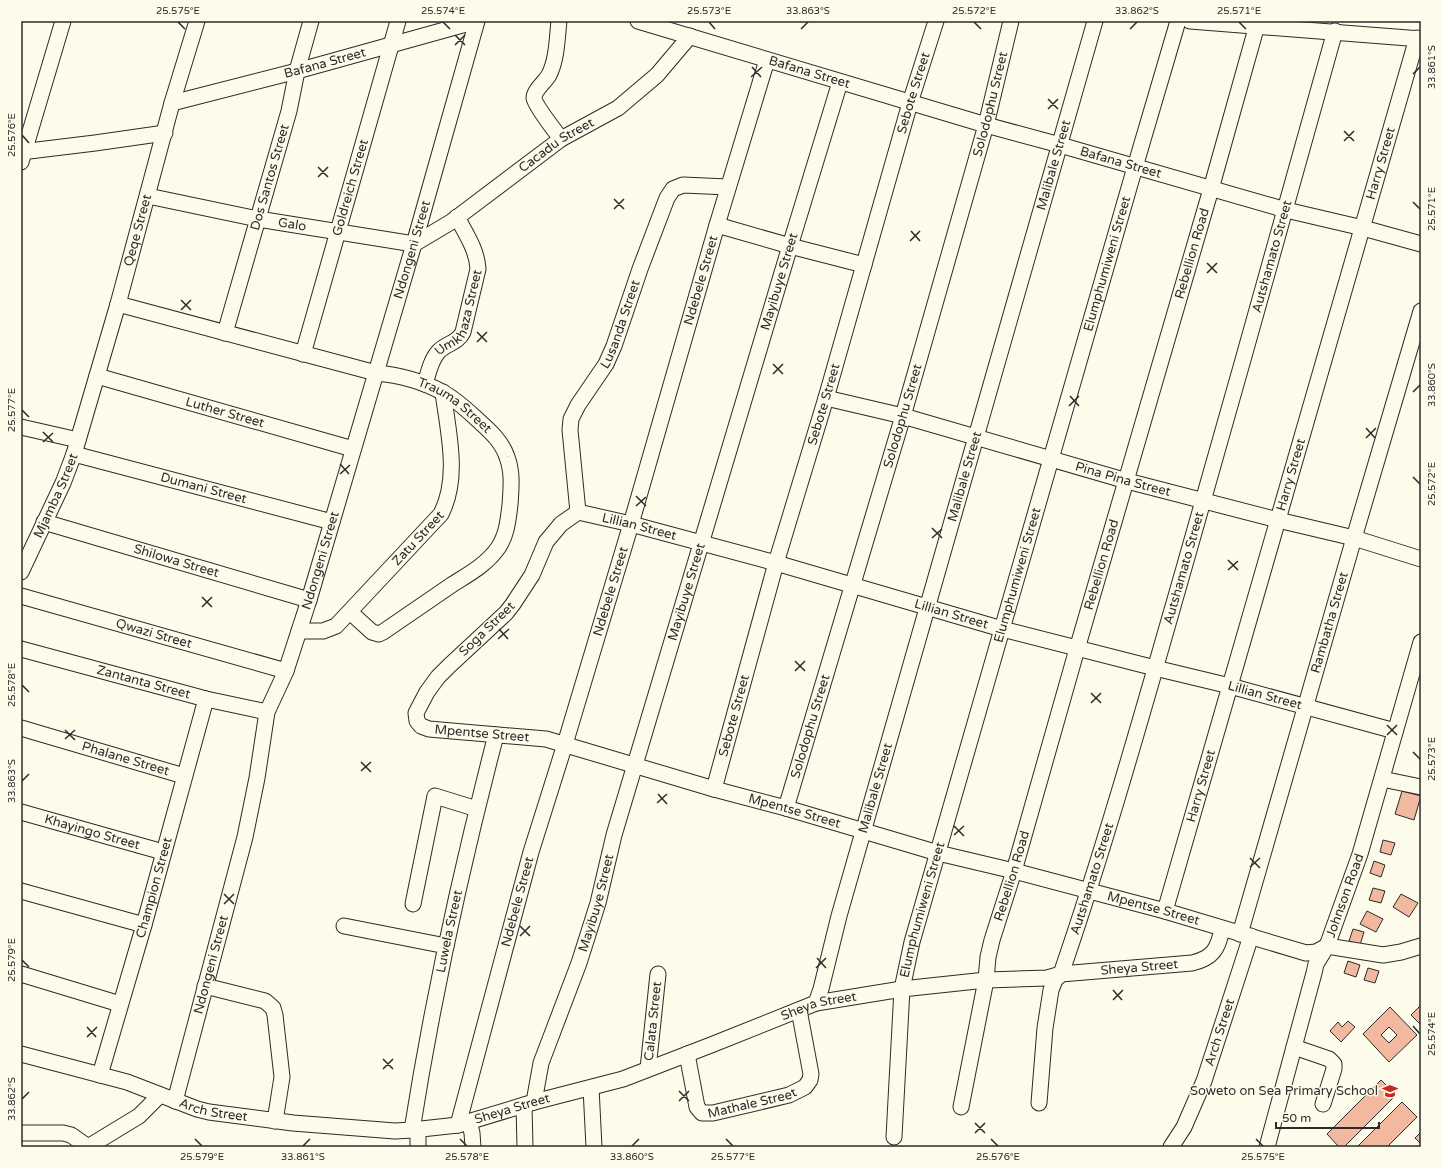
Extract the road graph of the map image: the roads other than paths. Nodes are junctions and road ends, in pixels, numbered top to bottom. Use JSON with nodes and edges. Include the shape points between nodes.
{"nodes":[{"id":1,"x":63,"y":21,"type":"edge"},
{"id":2,"x":197,"y":21,"type":"edge"},
{"id":3,"x":311,"y":21,"type":"edge"},
{"id":4,"x":398,"y":21,"type":"edge"},
{"id":5,"x":477,"y":21,"type":"edge"},
{"id":6,"x":559,"y":21,"type":"edge"},
{"id":7,"x":638,"y":21,"type":"edge"},
{"id":8,"x":936,"y":21,"type":"edge"},
{"id":9,"x":1011,"y":21,"type":"edge"},
{"id":10,"x":1095,"y":21,"type":"edge"},
{"id":11,"x":1178,"y":21,"type":"edge"},
{"id":12,"x":1190,"y":21,"type":"edge"},
{"id":13,"x":1257,"y":25,"type":"junction"},
{"id":14,"x":1335,"y":32,"type":"junction"},
{"id":15,"x":690,"y":36,"type":"junction"},
{"id":16,"x":1419,"y":39,"type":"edge"},
{"id":17,"x":391,"y":44,"type":"junction"},
{"id":18,"x":767,"y":60,"type":"junction"},
{"id":19,"x":297,"y":71,"type":"junction"},
{"id":20,"x":840,"y":82,"type":"junction"},
{"id":21,"x":172,"y":103,"type":"junction"},
{"id":22,"x":910,"y":103,"type":"junction"},
{"id":23,"x":986,"y":125,"type":"junction"},
{"id":24,"x":165,"y":133,"type":"junction"},
{"id":25,"x":561,"y":140,"type":"junction"},
{"id":26,"x":1060,"y":145,"type":"junction"},
{"id":27,"x":22,"y":155,"type":"edge"},
{"id":28,"x":1135,"y":167,"type":"junction"},
{"id":29,"x":728,"y":187,"type":"junction"},
{"id":30,"x":1211,"y":189,"type":"junction"},
{"id":31,"x":148,"y":196,"type":"junction"},
{"id":32,"x":1286,"y":210,"type":"junction"},
{"id":33,"x":457,"y":217,"type":"junction"},
{"id":34,"x":258,"y":220,"type":"junction"},
{"id":35,"x":717,"y":225,"type":"junction"},
{"id":36,"x":1363,"y":228,"type":"junction"},
{"id":37,"x":338,"y":232,"type":"junction"},
{"id":38,"x":414,"y":244,"type":"junction"},
{"id":39,"x":1421,"y":244,"type":"edge"},
{"id":40,"x":790,"y":246,"type":"junction"},
{"id":41,"x":864,"y":265,"type":"junction"},
{"id":42,"x":118,"y":304,"type":"junction"},
{"id":43,"x":1421,"y":311,"type":"edge"},
{"id":44,"x":225,"y":333,"type":"junction"},
{"id":45,"x":303,"y":354,"type":"junction"},
{"id":46,"x":376,"y":373,"type":"junction"},
{"id":47,"x":97,"y":376,"type":"junction"},
{"id":48,"x":425,"y":384,"type":"junction"},
{"id":49,"x":443,"y":392,"type":"junction"},
{"id":50,"x":826,"y":398,"type":"junction"},
{"id":51,"x":903,"y":416,"type":"junction"},
{"id":52,"x":21,"y":428,"type":"edge"},
{"id":53,"x":976,"y":436,"type":"junction"},
{"id":54,"x":76,"y":447,"type":"junction"},
{"id":55,"x":353,"y":450,"type":"junction"},
{"id":56,"x":1051,"y":458,"type":"junction"},
{"id":57,"x":1127,"y":481,"type":"junction"},
{"id":58,"x":1203,"y":501,"type":"junction"},
{"id":59,"x":578,"y":512,"type":"junction"},
{"id":60,"x":1278,"y":520,"type":"junction"},
{"id":61,"x":44,"y":522,"type":"junction"},
{"id":62,"x":332,"y":522,"type":"junction"},
{"id":63,"x":632,"y":524,"type":"junction"},
{"id":64,"x":1354,"y":538,"type":"junction"},
{"id":65,"x":701,"y":544,"type":"junction"},
{"id":66,"x":1421,"y":559,"type":"edge"},
{"id":67,"x":776,"y":563,"type":"junction"},
{"id":68,"x":21,"y":572,"type":"edge"},
{"id":69,"x":853,"y":585,"type":"junction"},
{"id":70,"x":21,"y":596,"type":"edge"},
{"id":71,"x":309,"y":600,"type":"junction"},
{"id":72,"x":928,"y":608,"type":"junction"},
{"id":73,"x":350,"y":612,"type":"junction"},
{"id":74,"x":1002,"y":630,"type":"junction"},
{"id":75,"x":299,"y":631,"type":"junction"},
{"id":76,"x":1421,"y":642,"type":"edge"},
{"id":77,"x":21,"y":649,"type":"edge"},
{"id":78,"x":1077,"y":649,"type":"junction"},
{"id":79,"x":1155,"y":668,"type":"junction"},
{"id":80,"x":286,"y":671,"type":"junction"},
{"id":81,"x":1230,"y":686,"type":"junction"},
{"id":82,"x":206,"y":699,"type":"junction"},
{"id":83,"x":1306,"y":706,"type":"junction"},
{"id":84,"x":267,"y":712,"type":"junction"},
{"id":85,"x":421,"y":726,"type":"joint"},
{"id":86,"x":21,"y":728,"type":"edge"},
{"id":87,"x":1395,"y":731,"type":"junction"},
{"id":88,"x":496,"y":735,"type":"junction"},
{"id":89,"x":565,"y":744,"type":"junction"},
{"id":90,"x":635,"y":765,"type":"junction"},
{"id":91,"x":184,"y":776,"type":"junction"},
{"id":92,"x":1382,"y":779,"type":"junction"},
{"id":93,"x":1421,"y":787,"type":"edge"},
{"id":94,"x":714,"y":789,"type":"junction"},
{"id":95,"x":786,"y":808,"type":"junction"},
{"id":96,"x":477,"y":809,"type":"junction"},
{"id":97,"x":21,"y":812,"type":"edge"},
{"id":98,"x":864,"y":831,"type":"junction"},
{"id":99,"x":163,"y":852,"type":"junction"},
{"id":100,"x":938,"y":853,"type":"junction"},
{"id":101,"x":1014,"y":871,"type":"junction"},
{"id":102,"x":21,"y":891,"type":"edge"},
{"id":103,"x":1089,"y":891,"type":"junction"},
{"id":104,"x":413,"y":904,"type":"dead end"},
{"id":105,"x":1165,"y":911,"type":"junction"},
{"id":106,"x":144,"y":925,"type":"junction"},
{"id":107,"x":344,"y":926,"type":"dead end"},
{"id":108,"x":1222,"y":929,"type":"junction"},
{"id":109,"x":1245,"y":935,"type":"junction"},
{"id":110,"x":446,"y":946,"type":"junction"},
{"id":111,"x":1327,"y":946,"type":"junction"},
{"id":112,"x":1421,"y":946,"type":"edge"},
{"id":113,"x":21,"y":974,"type":"edge"},
{"id":114,"x":658,"y":974,"type":"dead end"},
{"id":115,"x":1061,"y":974,"type":"junction"},
{"id":116,"x":986,"y":980,"type":"junction"},
{"id":117,"x":205,"y":986,"type":"junction"},
{"id":118,"x":902,"y":989,"type":"junction"},
{"id":119,"x":816,"y":1003,"type":"junction"},
{"id":120,"x":120,"y":1004,"type":"junction"},
{"id":121,"x":799,"y":1010,"type":"junction"},
{"id":122,"x":1294,"y":1046,"type":"junction"},
{"id":123,"x":21,"y":1054,"type":"edge"},
{"id":124,"x":687,"y":1054,"type":"junction"},
{"id":125,"x":648,"y":1069,"type":"junction"},
{"id":126,"x":100,"y":1075,"type":"junction"},
{"id":127,"x":591,"y":1088,"type":"junction"},
{"id":128,"x":160,"y":1095,"type":"junction"},
{"id":129,"x":175,"y":1101,"type":"junction"},
{"id":130,"x":529,"y":1103,"type":"junction"},
{"id":131,"x":1039,"y":1103,"type":"dead end"},
{"id":132,"x":1323,"y":1104,"type":"dead end"},
{"id":133,"x":961,"y":1107,"type":"dead end"},
{"id":134,"x":275,"y":1121,"type":"junction"},
{"id":135,"x":463,"y":1123,"type":"junction"},
{"id":136,"x":415,"y":1130,"type":"junction"},
{"id":137,"x":21,"y":1133,"type":"edge"},
{"id":138,"x":894,"y":1137,"type":"dead end"},
{"id":139,"x":88,"y":1147,"type":"edge"},
{"id":140,"x":418,"y":1147,"type":"edge"},
{"id":141,"x":473,"y":1147,"type":"edge"},
{"id":142,"x":525,"y":1147,"type":"edge"},
{"id":143,"x":594,"y":1147,"type":"edge"},
{"id":144,"x":1171,"y":1147,"type":"edge"},
{"id":145,"x":1267,"y":1147,"type":"edge"}],
"edges":[{"from":1,"to":27,"type":"street"},
{"from":2,"to":21,"type":"street","name":"Qeqe Street"},
{"from":3,"to":19,"type":"street","name":"Dos Santos Street"},
{"from":4,"to":17,"type":"street","name":"Goldreich Street"},
{"from":5,"to":17,"type":"street","name":"Bafana Street"},
{"from":5,"to":38,"type":"street","name":"Ndongeni Street"},
{"from":6,"to":25,"type":"street","via":[[556,54],[551,70],[534,99]]},
{"from":7,"to":15,"type":"street","name":"Bafana Street"},
{"from":8,"to":22,"type":"street","name":"Sebote Street"},
{"from":9,"to":23,"type":"street","name":"Solodophu Street"},
{"from":10,"to":26,"type":"street","name":"Malibale Street"},
{"from":11,"to":28,"type":"street","name":"Elumphumiweni Street"},
{"from":12,"to":13,"type":"street"},
{"from":13,"to":14,"type":"street"},
{"from":13,"to":30,"type":"street","name":"Rebellion Road"},
{"from":14,"to":16,"type":"street"},
{"from":14,"to":32,"type":"street","name":"Autshamato Street"},
{"from":15,"to":18,"type":"street","name":"Bafana Street"},
{"from":15,"to":25,"type":"street","name":"Cacadu Street","via":[[657,75],[618,108]]},
{"from":16,"to":36,"type":"street","name":"Harry Street"},
{"from":17,"to":19,"type":"street","name":"Bafana Street"},
{"from":17,"to":37,"type":"street","name":"Goldreich Street"},
{"from":18,"to":20,"type":"street","name":"Bafana Street"},
{"from":18,"to":29,"type":"street","name":"Ndebele Street"},
{"from":19,"to":21,"type":"street","name":"Bafana Street"},
{"from":19,"to":34,"type":"street","name":"Dos Santos Street","via":[[289,111]]},
{"from":20,"to":22,"type":"street","name":"Bafana Street"},
{"from":20,"to":40,"type":"street","name":"Mayibuye Street"},
{"from":21,"to":24,"type":"street","name":"Qeqe Street"},
{"from":22,"to":23,"type":"street","name":"Bafana Street"},
{"from":22,"to":41,"type":"street","name":"Sebote Street"},
{"from":23,"to":26,"type":"street","name":"Bafana Street"},
{"from":23,"to":51,"type":"street","name":"Solodophu Street"},
{"from":24,"to":27,"type":"street"},
{"from":24,"to":31,"type":"street","name":"Qeqe Street"},
{"from":25,"to":33,"type":"street","name":"Cacadu Street"},
{"from":26,"to":28,"type":"street","name":"Bafana Street"},
{"from":26,"to":53,"type":"street","name":"Malibale Street"},
{"from":28,"to":30,"type":"street","name":"Bafana Street"},
{"from":28,"to":56,"type":"street","name":"Elumphumiweni Street"},
{"from":29,"to":35,"type":"street","name":"Ndebele Street"},
{"from":29,"to":59,"type":"street","name":"Lusanda Street","via":[[683,185],[673,189],[667,198],[614,346],[606,364],[578,404],[572,419],[570,430]]},
{"from":30,"to":32,"type":"street","name":"Bafana Street"},
{"from":30,"to":57,"type":"street","name":"Rebellion Road"},
{"from":31,"to":34,"type":"street","name":"Galo"},
{"from":31,"to":42,"type":"street","name":"Qeqe Street"},
{"from":32,"to":36,"type":"street","name":"Bafana Street"},
{"from":32,"to":58,"type":"street","name":"Autshamato Street"},
{"from":33,"to":38,"type":"street","name":"Cacadu Street"},
{"from":33,"to":48,"type":"street","name":"Umkhaza Street","via":[[475,250],[478,269],[463,332],[457,341],[438,352]]},
{"from":34,"to":37,"type":"street","name":"Galo"},
{"from":34,"to":44,"type":"street","name":"Dos Santos Street"},
{"from":35,"to":40,"type":"street"},
{"from":35,"to":63,"type":"street","name":"Ndebele Street"},
{"from":36,"to":39,"type":"street","name":"Bafana Street"},
{"from":36,"to":60,"type":"street","name":"Harry Street"},
{"from":37,"to":38,"type":"street","name":"Galo"},
{"from":37,"to":45,"type":"street","name":"Goldreich Street"},
{"from":38,"to":46,"type":"street","name":"Ndongeni Street"},
{"from":40,"to":41,"type":"street"},
{"from":40,"to":65,"type":"street","name":"Mayibuye Street"},
{"from":41,"to":50,"type":"street","name":"Sebote Street"},
{"from":42,"to":44,"type":"street","name":"Trauma Street"},
{"from":42,"to":47,"type":"street","name":"Qeqe Street"},
{"from":43,"to":64,"type":"street","name":"Rambatha Street"},
{"from":44,"to":45,"type":"street","name":"Trauma Street"},
{"from":45,"to":46,"type":"street","name":"Trauma Street"},
{"from":46,"to":48,"type":"street","name":"Trauma Street"},
{"from":46,"to":55,"type":"street","name":"Ndongeni Street"},
{"from":47,"to":54,"type":"street","name":"Qeqe Street"},
{"from":47,"to":55,"type":"street","name":"Luther Street"},
{"from":48,"to":49,"type":"street","name":"Trauma Street"},
{"from":49,"to":73,"type":"street","name":"Zatu Street","via":[[452,461],[450,491],[446,505],[434,522]]},
{"from":49,"to":73,"type":"street","name":"Trauma Street","via":[[493,434],[507,457],[512,485],[508,524],[503,538],[498,548],[481,565],[384,632],[372,632]]},
{"from":50,"to":51,"type":"street","name":"Pina Pina Street"},
{"from":50,"to":67,"type":"street","name":"Sebote Street"},
{"from":51,"to":53,"type":"street","name":"Pina Pina Street"},
{"from":51,"to":69,"type":"street","name":"Solodophu Street"},
{"from":52,"to":54,"type":"street","name":"Dumani Street"},
{"from":53,"to":56,"type":"street","name":"Pina Pina Street"},
{"from":53,"to":72,"type":"street","name":"Malibale Street"},
{"from":54,"to":61,"type":"street","name":"Mjamba Street","via":[[63,483]]},
{"from":54,"to":62,"type":"street","name":"Dumani Street"},
{"from":55,"to":62,"type":"street","name":"Ndongeni Street"},
{"from":56,"to":57,"type":"street","name":"Pina Pina Street"},
{"from":56,"to":74,"type":"street","name":"Elumphumiweni Street"},
{"from":57,"to":58,"type":"street","name":"Pina Pina Street"},
{"from":57,"to":78,"type":"street","name":"Rebellion Road"},
{"from":58,"to":60,"type":"street","name":"Pina Pina Street"},
{"from":58,"to":79,"type":"street","name":"Autshamato Street"},
{"from":59,"to":63,"type":"street","name":"Lillian Street"},
{"from":59,"to":85,"type":"street","name":"Soga Street","via":[[561,524],[546,542],[532,576],[506,613],[438,677],[416,713]]},
{"from":60,"to":64,"type":"street","name":"Pina Pina Street"},
{"from":60,"to":81,"type":"street","name":"Harry Street"},
{"from":61,"to":68,"type":"street","name":"Mjamba Street"},
{"from":61,"to":71,"type":"street","name":"Shilowa Street"},
{"from":62,"to":71,"type":"street","name":"Ndongeni Street"},
{"from":63,"to":65,"type":"street","name":"Lillian Street"},
{"from":63,"to":89,"type":"street","name":"Ndebele Street"},
{"from":64,"to":66,"type":"street","name":"Pina Pina Street"},
{"from":64,"to":83,"type":"street","name":"Rambatha Street"},
{"from":65,"to":67,"type":"street","name":"Lillian Street"},
{"from":65,"to":90,"type":"street","name":"Mayibuye Street"},
{"from":67,"to":69,"type":"street","name":"Lillian Street"},
{"from":67,"to":94,"type":"street","name":"Sebote Street"},
{"from":69,"to":72,"type":"street","name":"Lillian Street"},
{"from":69,"to":95,"type":"street","name":"Solodophu Street"},
{"from":70,"to":80,"type":"street","name":"Qwazi Street"},
{"from":71,"to":75,"type":"street","name":"Ndongeni Street"},
{"from":72,"to":74,"type":"street","name":"Lillian Street"},
{"from":72,"to":98,"type":"street","name":"Malibale Street"},
{"from":73,"to":75,"type":"street","name":"Zatu Street","via":[[330,629]]},
{"from":74,"to":78,"type":"street","name":"Lillian Street"},
{"from":74,"to":100,"type":"street","name":"Elumphumiweni Street"},
{"from":75,"to":80,"type":"street","name":"Ndongeni Street"},
{"from":76,"to":87,"type":"street","name":"Johnson Road"},
{"from":77,"to":82,"type":"street","name":"Zantanta Street"},
{"from":78,"to":79,"type":"street","name":"Lillian Street"},
{"from":78,"to":101,"type":"street","name":"Rebellion Road"},
{"from":79,"to":81,"type":"street","name":"Lillian Street"},
{"from":79,"to":103,"type":"street","name":"Autshamato Street"},
{"from":80,"to":84,"type":"street","name":"Ndongeni Street"},
{"from":81,"to":83,"type":"street","name":"Lillian Street"},
{"from":81,"to":105,"type":"street","name":"Harry Street"},
{"from":82,"to":84,"type":"street","name":"Zantanta Street"},
{"from":82,"to":91,"type":"street","name":"Champion Street"},
{"from":83,"to":87,"type":"street","name":"Lillian Street"},
{"from":83,"to":109,"type":"street","name":"Rambatha Street"},
{"from":84,"to":117,"type":"street","name":"Ndongeni Street","via":[[245,837]]},
{"from":85,"to":88,"type":"street","name":"Mpentse Street"},
{"from":86,"to":91,"type":"street","name":"Phalane Street"},
{"from":87,"to":92,"type":"street","name":"Johnson Road"},
{"from":88,"to":89,"type":"street","name":"Mpentse Street","via":[[538,737]]},
{"from":88,"to":96,"type":"street","name":"Luwela Street"},
{"from":89,"to":90,"type":"street","name":"Mpentse Street"},
{"from":89,"to":135,"type":"street","name":"Ndebele Street","via":[[530,852]]},
{"from":90,"to":94,"type":"street","name":"Mpentse Street"},
{"from":90,"to":130,"type":"street","name":"Mayibuye Street","via":[[614,835],[598,903]]},
{"from":91,"to":99,"type":"street","name":"Champion Street"},
{"from":92,"to":93,"type":"street"},
{"from":92,"to":111,"type":"street","name":"Johnson Road","via":[[1360,854]]},
{"from":94,"to":95,"type":"street","name":"Mpentse Street"},
{"from":95,"to":98,"type":"street","name":"Mpentse Street"},
{"from":96,"to":104,"type":"street","via":[[435,796]]},
{"from":96,"to":110,"type":"street","name":"Luwela Street"},
{"from":97,"to":99,"type":"street","name":"Khayingo Street"},
{"from":98,"to":100,"type":"street","name":"Mpentse Street"},
{"from":98,"to":119,"type":"street","name":"Malibale Street"},
{"from":99,"to":106,"type":"street","name":"Champion Street"},
{"from":100,"to":101,"type":"street","name":"Mpentse Street"},
{"from":100,"to":118,"type":"street","name":"Elumphumiweni Street","via":[[912,942]]},
{"from":101,"to":103,"type":"street","name":"Mpentse Street"},
{"from":101,"to":116,"type":"street","name":"Rebellion Road","via":[[990,949]]},
{"from":102,"to":106,"type":"street"},
{"from":103,"to":105,"type":"street","name":"Mpentse Street"},
{"from":103,"to":115,"type":"street","name":"Autshamato Street"},
{"from":105,"to":108,"type":"street","name":"Mpentse Street"},
{"from":106,"to":120,"type":"street","name":"Champion Street"},
{"from":107,"to":110,"type":"street"},
{"from":108,"to":109,"type":"street","name":"Mpentse Street"},
{"from":108,"to":115,"type":"street","name":"Sheya Street","via":[[1216,948],[1206,958],[1192,963]]},
{"from":109,"to":111,"type":"street","name":"Mpentse Street","via":[[1306,953],[1316,952]]},
{"from":109,"to":144,"type":"street","name":"Arch Street","via":[[1204,1082],[1184,1127]]},
{"from":110,"to":136,"type":"street","name":"Luwela Street","via":[[425,1051]]},
{"from":111,"to":112,"type":"street","via":[[1383,955]]},
{"from":111,"to":122,"type":"street","name":"Johnson Road","via":[[1316,964]]},
{"from":113,"to":120,"type":"street"},
{"from":114,"to":125,"type":"street","name":"Calata Street"},
{"from":115,"to":116,"type":"street","name":"Sheya Street","via":[[1047,978]]},
{"from":115,"to":131,"type":"street","name":"Autshamato Street","via":[[1051,990]]},
{"from":116,"to":118,"type":"street","name":"Sheya Street"},
{"from":116,"to":133,"type":"street","name":"Rebellion Road"},
{"from":117,"to":129,"type":"street","name":"Ndongeni Street"},
{"from":117,"to":134,"type":"street","via":[[265,1000],[273,1008],[282,1077]]},
{"from":118,"to":119,"type":"street","name":"Sheya Street"},
{"from":118,"to":138,"type":"street","name":"Elumphumiweni Street"},
{"from":119,"to":121,"type":"street","name":"Sheya Street"},
{"from":120,"to":126,"type":"street","name":"Champion Street"},
{"from":121,"to":124,"type":"street","name":"Sheya Street"},
{"from":121,"to":124,"type":"street","name":"Mathale Street","via":[[811,1074],[805,1087],[789,1095],[713,1113],[702,1113],[697,1107]]},
{"from":122,"to":132,"type":"street","via":[[1329,1059],[1334,1064]]},
{"from":122,"to":145,"type":"street","name":"Johnson Road"},
{"from":123,"to":126,"type":"street","name":"Arch Street"},
{"from":124,"to":125,"type":"street","name":"Sheya Street"},
{"from":125,"to":127,"type":"street","name":"Sheya Street"},
{"from":126,"to":128,"type":"street","name":"Arch Street"},
{"from":127,"to":130,"type":"street","name":"Sheya Street"},
{"from":127,"to":143,"type":"street"},
{"from":128,"to":129,"type":"street","name":"Arch Street"},
{"from":128,"to":139,"type":"street","via":[[140,1116]]},
{"from":129,"to":134,"type":"street","name":"Arch Street","via":[[209,1112]]},
{"from":130,"to":135,"type":"street","name":"Sheya Street"},
{"from":130,"to":142,"type":"street","name":"Mayibuye Street"},
{"from":134,"to":136,"type":"street","name":"Arch Street","via":[[399,1131]]},
{"from":135,"to":136,"type":"street","name":"Sheya Street"},
{"from":135,"to":141,"type":"street","via":[[472,1133]]},
{"from":136,"to":140,"type":"street","name":"Luwela Street"},
{"from":137,"to":139,"type":"street","via":[[63,1133],[71,1135]]}]}
